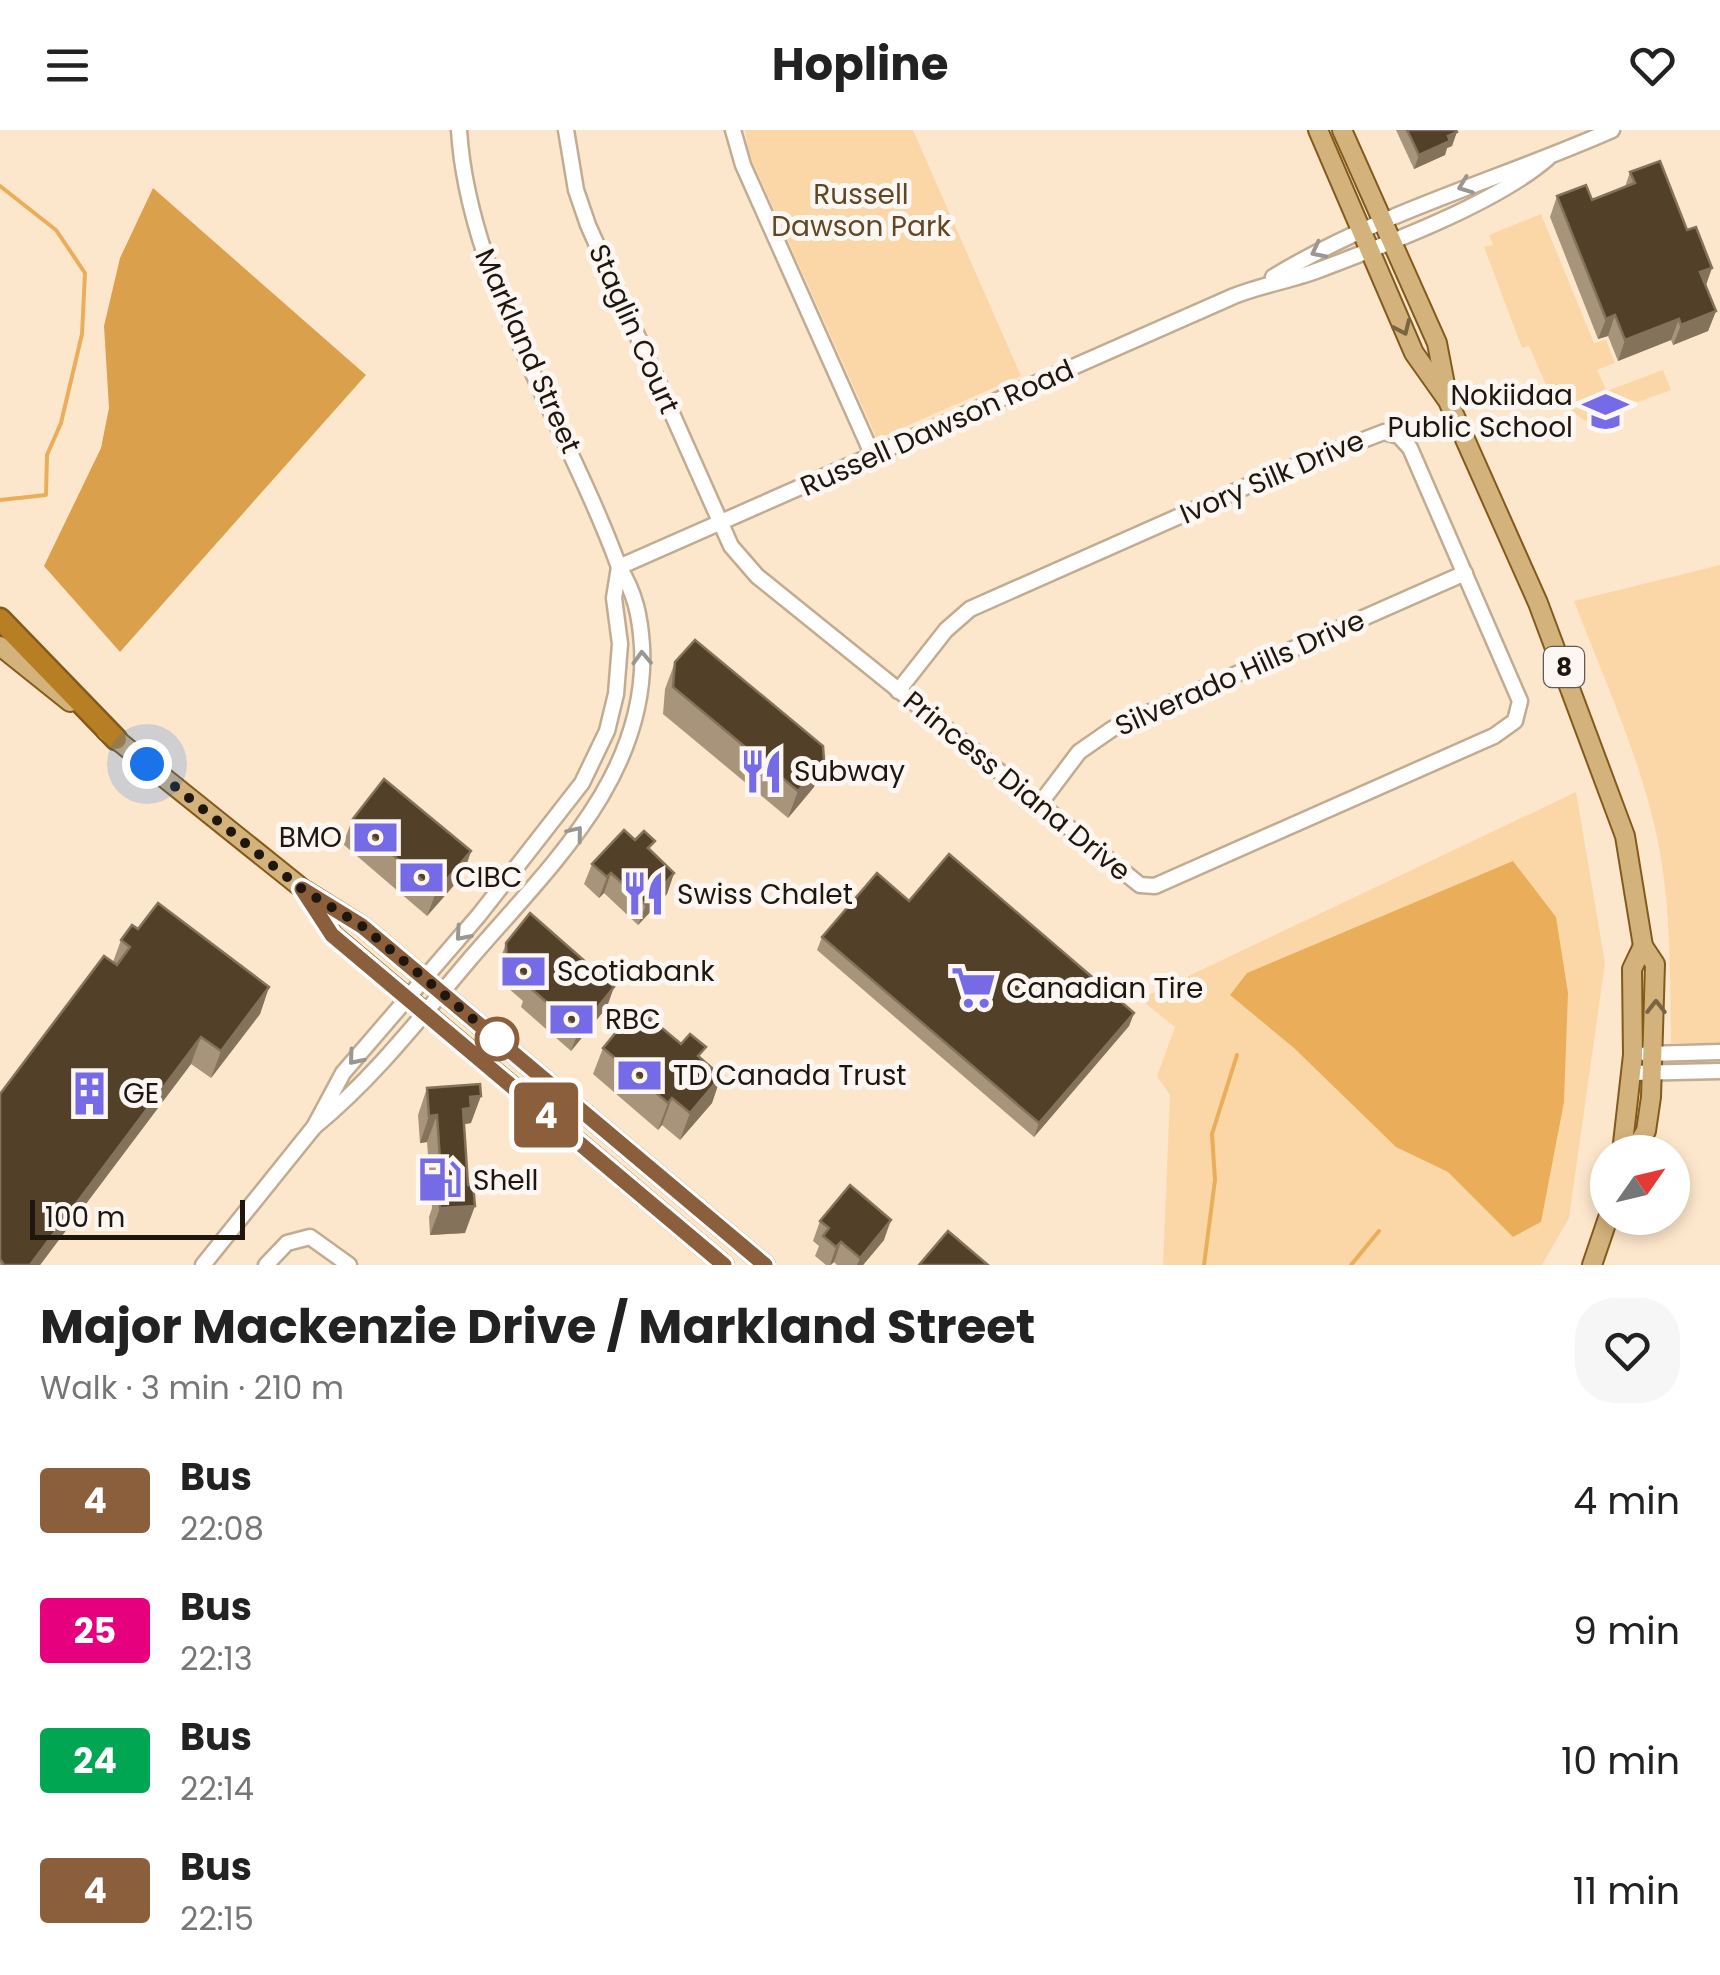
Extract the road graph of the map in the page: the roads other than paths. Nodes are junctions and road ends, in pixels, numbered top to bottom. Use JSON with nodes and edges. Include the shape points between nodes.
{"nodes":[{"id":1,"x":459,"y":130,"type":"edge"},
{"id":2,"x":566,"y":130,"type":"edge"},
{"id":3,"x":733,"y":130,"type":"edge"},
{"id":4,"x":1318,"y":130,"type":"edge"},
{"id":5,"x":1342,"y":130,"type":"edge"},
{"id":6,"x":1612,"y":130,"type":"edge"},
{"id":7,"x":1548,"y":158,"type":"junction"},
{"id":8,"x":1384,"y":221,"type":"junction"},
{"id":9,"x":1360,"y":232,"type":"junction"},
{"id":10,"x":1392,"y":240,"type":"junction"},
{"id":11,"x":1368,"y":250,"type":"junction"},
{"id":12,"x":1256,"y":288,"type":"junction"},
{"id":13,"x":1448,"y":401,"type":"junction"},
{"id":14,"x":873,"y":456,"type":"junction"},
{"id":15,"x":720,"y":523,"type":"junction"},
{"id":16,"x":619,"y":567,"type":"junction"},
{"id":17,"x":1466,"y":574,"type":"junction"},
{"id":18,"x":0,"y":620,"type":"edge"},
{"id":19,"x":0,"y":646,"type":"edge"},
{"id":20,"x":898,"y":690,"type":"junction"},
{"id":21,"x":1519,"y":712,"type":"joint"},
{"id":22,"x":116,"y":739,"type":"junction"},
{"id":23,"x":1039,"y":805,"type":"junction"},
{"id":24,"x":302,"y":889,"type":"junction"},
{"id":25,"x":1642,"y":946,"type":"junction"},
{"id":26,"x":424,"y":978,"type":"junction"},
{"id":27,"x":442,"y":993,"type":"junction"},
{"id":28,"x":406,"y":997,"type":"junction"},
{"id":29,"x":425,"y":1013,"type":"junction"},
{"id":30,"x":1720,"y":1052,"type":"edge"},
{"id":31,"x":1654,"y":1063,"type":"junction"},
{"id":32,"x":1632,"y":1064,"type":"junction"},
{"id":33,"x":1720,"y":1071,"type":"edge"},
{"id":34,"x":314,"y":1127,"type":"junction"},
{"id":35,"x":1622,"y":1135,"type":"edge"},
{"id":36,"x":1643,"y":1135,"type":"edge"},
{"id":37,"x":1602,"y":1235,"type":"edge"},
{"id":38,"x":204,"y":1265,"type":"edge"},
{"id":39,"x":266,"y":1265,"type":"edge"},
{"id":40,"x":349,"y":1265,"type":"edge"},
{"id":41,"x":724,"y":1265,"type":"edge"},
{"id":42,"x":765,"y":1265,"type":"edge"},
{"id":43,"x":1592,"y":1265,"type":"edge"}],
"edges":[{"from":1,"to":16,"type":"street","name":"Markland Street","via":[[484,252]]},
{"from":2,"to":15,"type":"street","name":"Staglin Court","via":[[588,226]]},
{"from":3,"to":14,"type":"street","via":[[742,165]]},
{"from":4,"to":9,"type":"main road","number":"8"},
{"from":5,"to":8,"type":"main road","number":"8"},
{"from":6,"to":7,"type":"street","name":"Russell Dawson Road"},
{"from":7,"to":8,"type":"street","name":"Russell Dawson Road","one_way":true},
{"from":7,"to":10,"type":"street","name":"Russell Dawson Road"},
{"from":8,"to":9,"type":"street","name":"Russell Dawson Road"},
{"from":8,"to":10,"type":"main road","number":"8"},
{"from":9,"to":11,"type":"main road","number":"8"},
{"from":9,"to":12,"type":"street","name":"Russell Dawson Road","one_way":true},
{"from":10,"to":11,"type":"street","name":"Russell Dawson Road"},
{"from":10,"to":13,"type":"main road","number":"8","via":[[1437,343]]},
{"from":11,"to":12,"type":"street","name":"Russell Dawson Road"},
{"from":11,"to":13,"type":"main road","number":"8","one_way":true,"via":[[1414,354]]},
{"from":12,"to":14,"type":"street","name":"Russell Dawson Road"},
{"from":13,"to":25,"type":"main road","number":"8","via":[[1606,777],[1625,836]]},
{"from":14,"to":15,"type":"street","name":"Russell Dawson Road"},
{"from":15,"to":16,"type":"street","name":"Russell Dawson Road"},
{"from":15,"to":20,"type":"street","name":"Princess Diana Drive","via":[[743,564]]},
{"from":16,"to":26,"type":"street","name":"Markland Street","one_way":true,"via":[[618,682],[595,758],[566,807]]},
{"from":27,"to":16,"type":"street","name":"Markland Street","one_way":true,"via":[[584,823],[625,752],[640,698],[642,653],[636,593]]},
{"from":17,"to":20,"type":"street","name":"Ivory Silk Drive","via":[[1406,441],[1392,432],[1374,433],[970,609]]},
{"from":17,"to":21,"type":"street","name":"Ivory Silk Drive","via":[[1517,691]]},
{"from":17,"to":23,"type":"street","name":"Silverado Hills Drive","via":[[1112,729],[1079,752]]},
{"from":18,"to":22,"type":"highway"},
{"from":19,"to":22,"type":"main road"},
{"from":20,"to":23,"type":"street","name":"Princess Diana Drive"},
{"from":21,"to":23,"type":"street","name":"Princess Diana Drive","via":[[1494,736],[1156,886],[1134,881]]},
{"from":22,"to":24,"type":"main road"},
{"from":24,"to":26,"type":"main road","via":[[362,926]]},
{"from":24,"to":28,"type":"main road","via":[[332,935]]},
{"from":31,"to":25,"type":"main road","number":"8","one_way":true,"via":[[1656,964]]},
{"from":25,"to":32,"type":"main road","number":"8","via":[[1632,969]]},
{"from":26,"to":27,"type":"main road"},
{"from":26,"to":28,"type":"street","name":"Markland Street"},
{"from":27,"to":29,"type":"street","name":"Markland Street"},
{"from":27,"to":42,"type":"main road"},
{"from":28,"to":29,"type":"main road"},
{"from":28,"to":34,"type":"street","name":"Markland Street","one_way":true,"via":[[343,1073]]},
{"from":29,"to":34,"type":"street","name":"Markland Street","via":[[361,1088]]},
{"from":29,"to":41,"type":"main road"},
{"from":30,"to":31,"type":"street"},
{"from":31,"to":32,"type":"street"},
{"from":31,"to":33,"type":"street"},
{"from":31,"to":36,"type":"main road","number":"8"},
{"from":32,"to":35,"type":"main road","number":"8"},
{"from":34,"to":38,"type":"street","name":"Markland Street"},
{"from":37,"to":43,"type":"main road"},
{"from":39,"to":40,"type":"street","via":[[287,1243],[310,1237]]}]}
